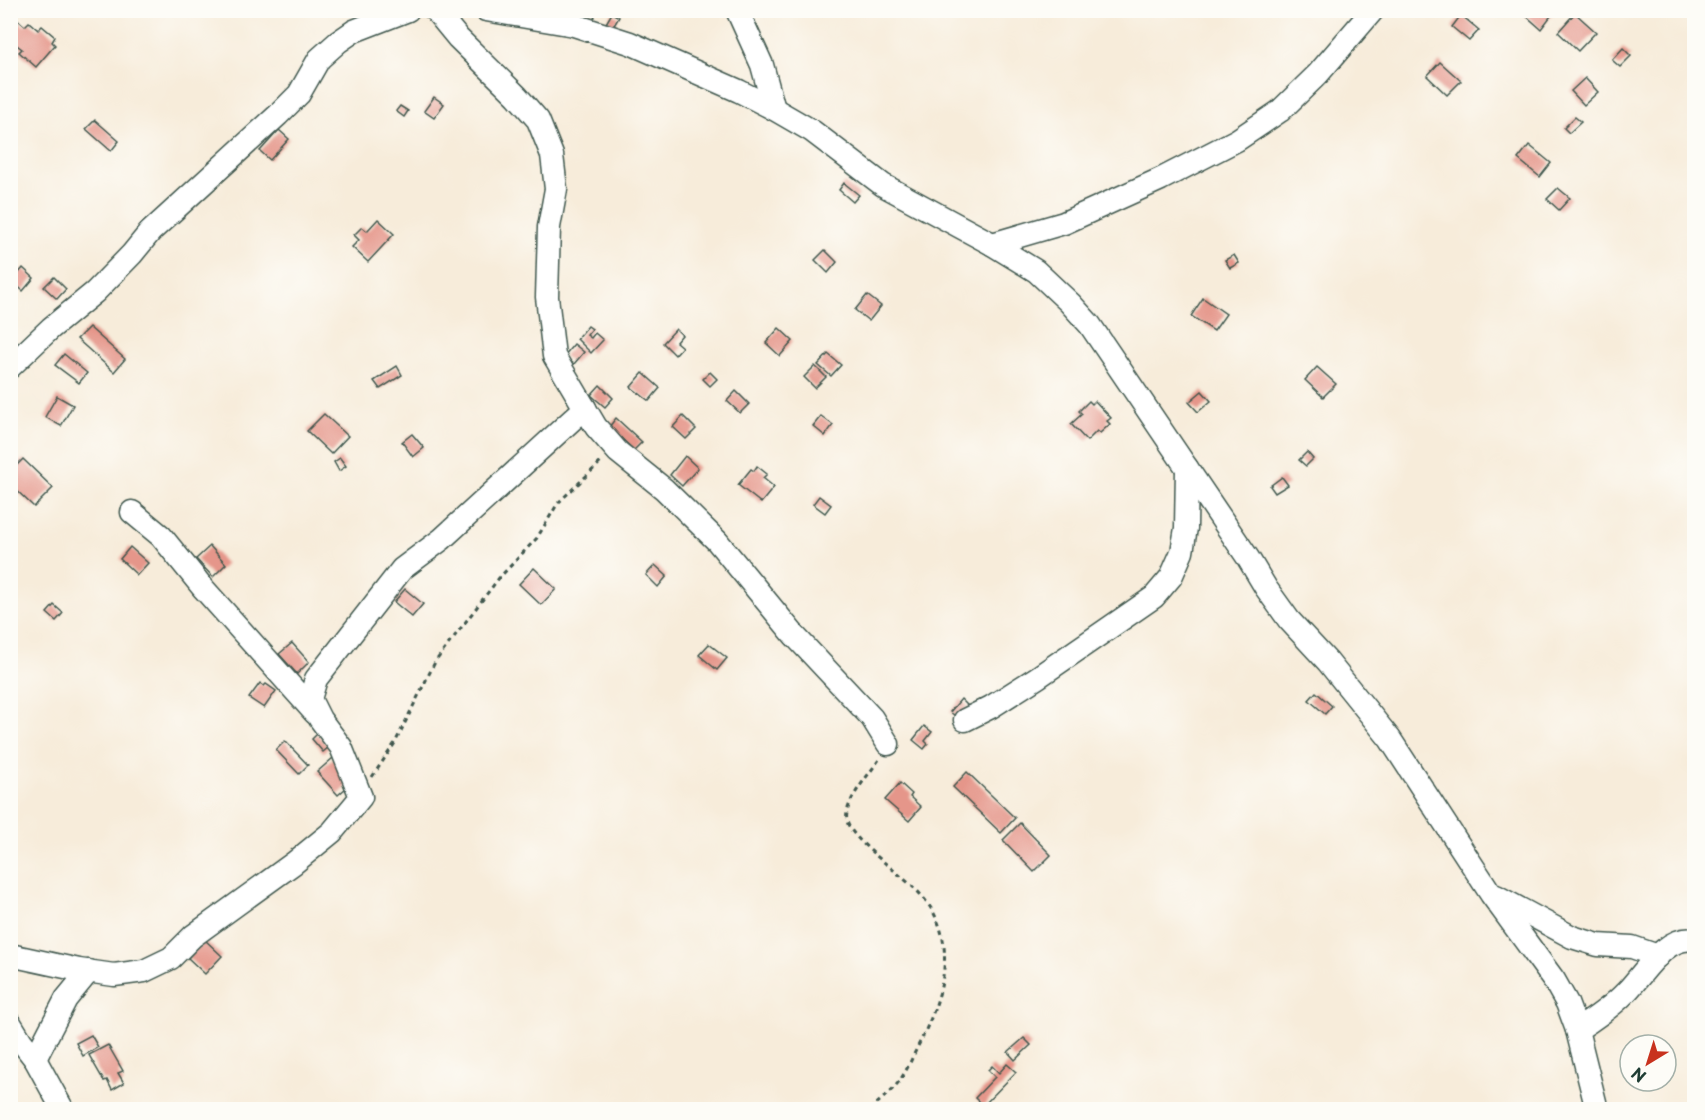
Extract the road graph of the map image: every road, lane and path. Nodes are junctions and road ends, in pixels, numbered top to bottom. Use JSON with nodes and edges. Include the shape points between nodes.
{"nodes":[{"id":1,"x":408,"y":10,"type":"edge"},
{"id":2,"x":435,"y":10,"type":"edge"},
{"id":3,"x":486,"y":10,"type":"edge"},
{"id":4,"x":737,"y":10,"type":"edge"},
{"id":5,"x":1373,"y":10,"type":"edge"},
{"id":6,"x":774,"y":109,"type":"junction"},
{"id":7,"x":992,"y":244,"type":"junction"},
{"id":8,"x":10,"y":367,"type":"edge"},
{"id":9,"x":585,"y":408,"type":"junction"},
{"id":10,"x":613,"y":447,"type":"junction"},
{"id":11,"x":1187,"y":468,"type":"junction"},
{"id":12,"x":132,"y":512,"type":"dead end"},
{"id":13,"x":320,"y":719,"type":"junction"},
{"id":14,"x":965,"y":720,"type":"dead end"},
{"id":15,"x":888,"y":744,"type":"joint"},
{"id":16,"x":361,"y":797,"type":"junction"},
{"id":17,"x":1491,"y":894,"type":"junction"},
{"id":18,"x":1695,"y":940,"type":"edge"},
{"id":19,"x":10,"y":955,"type":"edge"},
{"id":20,"x":1658,"y":956,"type":"junction"},
{"id":21,"x":89,"y":971,"type":"junction"},
{"id":22,"x":10,"y":1023,"type":"edge"},
{"id":23,"x":1577,"y":1030,"type":"junction"},
{"id":24,"x":35,"y":1059,"type":"junction"},
{"id":25,"x":63,"y":1110,"type":"edge"},
{"id":26,"x":870,"y":1110,"type":"edge"},
{"id":27,"x":1597,"y":1110,"type":"edge"}],
"edges":[{"from":1,"to":8,"type":"street","via":[[354,31],[320,58],[299,93],[278,116],[150,232],[95,292]]},
{"from":2,"to":9,"type":"street","via":[[537,120],[552,155],[556,189],[547,257],[550,330],[554,356]]},
{"from":3,"to":6,"type":"street","via":[[574,25],[630,43]]},
{"from":4,"to":6,"type":"street","via":[[762,65]]},
{"from":5,"to":7,"type":"street","via":[[1280,111],[1237,140],[1064,224]]},
{"from":6,"to":7,"type":"street","via":[[812,131],[883,185]]},
{"from":7,"to":11,"type":"street","via":[[1036,271],[1090,325]]},
{"from":9,"to":10,"type":"street"},
{"from":9,"to":13,"type":"street","via":[[442,539],[402,569],[316,679],[310,699]]},
{"from":10,"to":15,"type":"street","via":[[664,489],[717,541],[795,636],[872,718]]},
{"from":10,"to":16,"type":"path","via":[[558,503],[537,538],[499,578],[435,662],[395,743]]},
{"from":11,"to":14,"type":"street","via":[[1182,552],[1171,577],[1154,597],[1038,677]]},
{"from":11,"to":17,"type":"street","via":[[1289,620],[1390,739]]},
{"from":12,"to":13,"type":"street","via":[[161,536]]},
{"from":13,"to":16,"type":"street","via":[[341,747]]},
{"from":15,"to":26,"type":"path","via":[[847,808],[847,822],[855,835],[921,894],[933,911],[944,936],[945,969],[940,996],[901,1078]]},
{"from":16,"to":21,"type":"street","via":[[332,832],[194,936],[171,958],[144,971],[114,975]]},
{"from":17,"to":20,"type":"street","via":[[1572,937],[1598,945],[1632,947]]},
{"from":17,"to":23,"type":"street","via":[[1554,980],[1568,1003]]},
{"from":18,"to":20,"type":"street","via":[[1673,944]]},
{"from":19,"to":21,"type":"street"},
{"from":20,"to":23,"type":"street","via":[[1625,993]]},
{"from":21,"to":24,"type":"street","via":[[66,999]]},
{"from":22,"to":24,"type":"street"},
{"from":23,"to":27,"type":"street"},
{"from":24,"to":25,"type":"street"}]}
